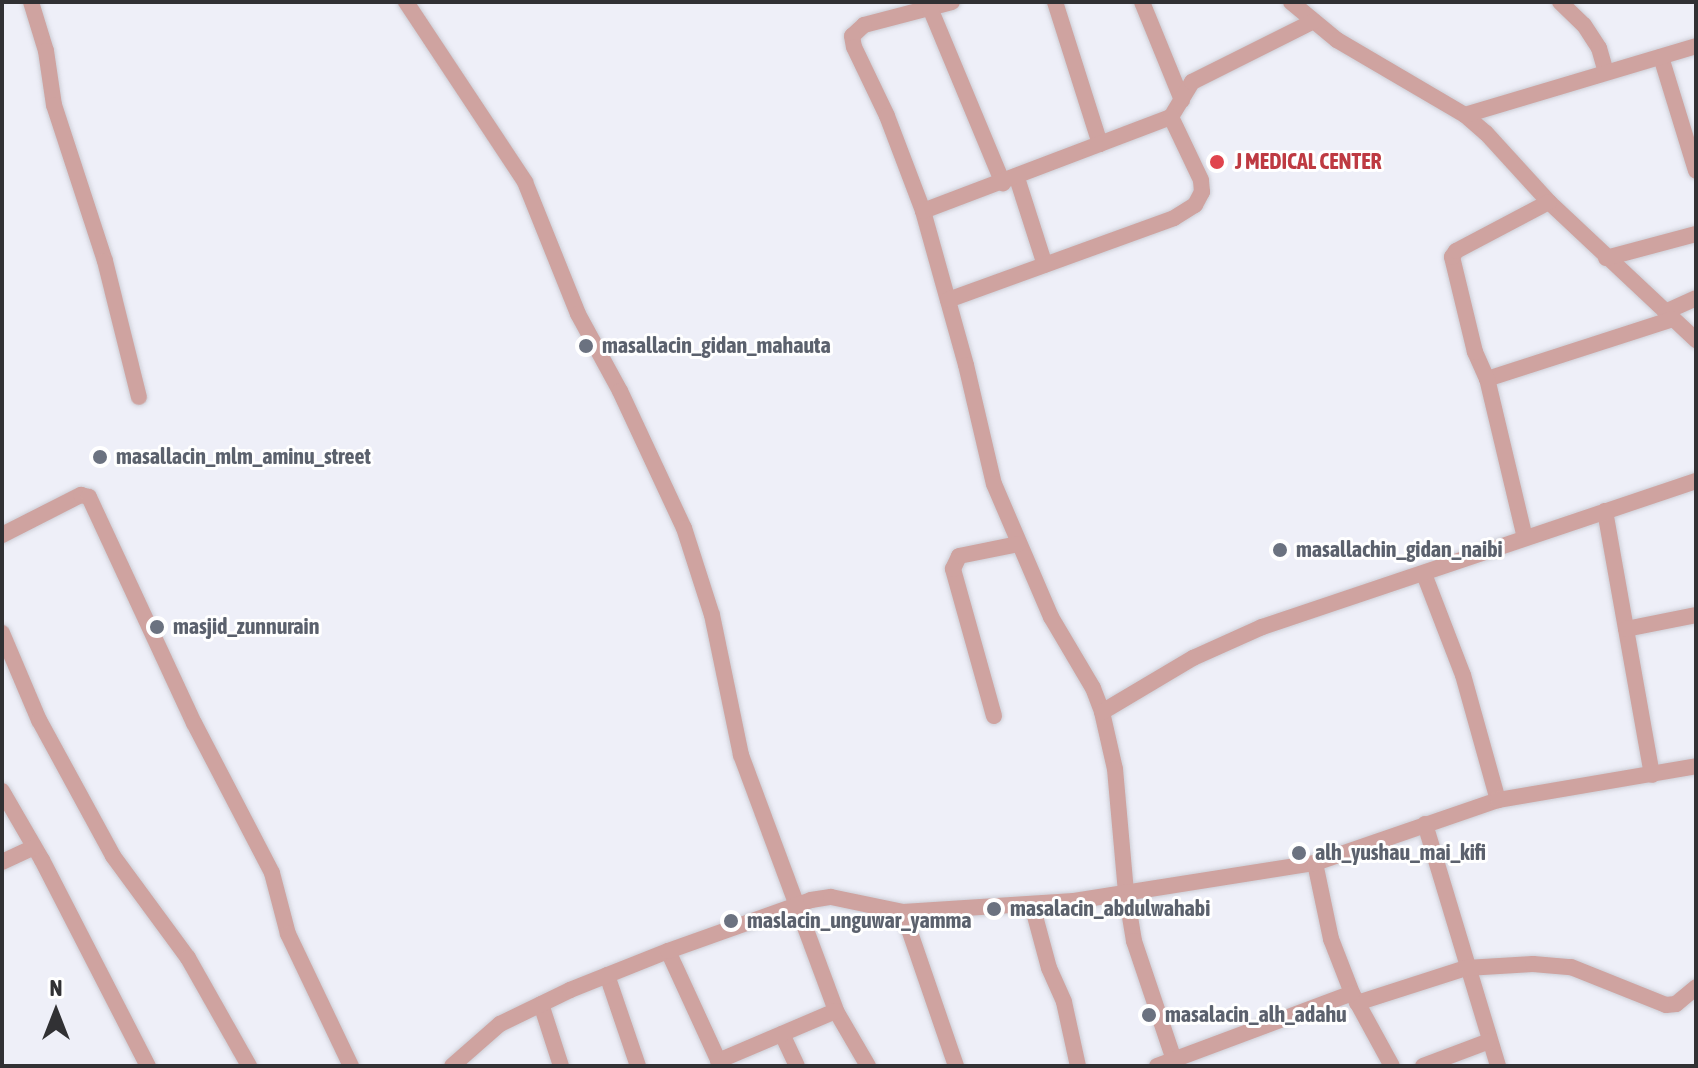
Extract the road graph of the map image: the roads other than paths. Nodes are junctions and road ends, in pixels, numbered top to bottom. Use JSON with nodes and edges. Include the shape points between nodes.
{"nodes":[{"id":1,"x":31,"y":2,"type":"edge"},
{"id":2,"x":406,"y":2,"type":"edge"},
{"id":3,"x":952,"y":2,"type":"edge"},
{"id":4,"x":1055,"y":2,"type":"edge"},
{"id":5,"x":1142,"y":2,"type":"edge"},
{"id":6,"x":1291,"y":2,"type":"edge"},
{"id":7,"x":1560,"y":2,"type":"edge"},
{"id":8,"x":930,"y":8,"type":"junction"},
{"id":9,"x":1314,"y":21,"type":"junction"},
{"id":10,"x":1696,"y":46,"type":"edge"},
{"id":11,"x":1661,"y":57,"type":"junction"},
{"id":12,"x":1606,"y":72,"type":"junction"},
{"id":13,"x":1182,"y":100,"type":"junction"},
{"id":14,"x":1465,"y":115,"type":"junction"},
{"id":15,"x":1171,"y":117,"type":"junction"},
{"id":16,"x":1100,"y":144,"type":"junction"},
{"id":17,"x":1696,"y":171,"type":"edge"},
{"id":18,"x":1010,"y":180,"type":"junction"},
{"id":19,"x":1549,"y":202,"type":"junction"},
{"id":20,"x":923,"y":211,"type":"junction"},
{"id":21,"x":1696,"y":234,"type":"edge"},
{"id":22,"x":1606,"y":258,"type":"junction"},
{"id":23,"x":1045,"y":265,"type":"junction"},
{"id":24,"x":1696,"y":298,"type":"edge"},
{"id":25,"x":948,"y":300,"type":"junction"},
{"id":26,"x":1669,"y":315,"type":"junction"},
{"id":27,"x":1696,"y":340,"type":"edge"},
{"id":28,"x":1487,"y":379,"type":"junction"},
{"id":29,"x":139,"y":397,"type":"dead end"},
{"id":30,"x":1696,"y":481,"type":"edge"},
{"id":31,"x":1605,"y":511,"type":"junction"},
{"id":32,"x":2,"y":535,"type":"edge"},
{"id":33,"x":1525,"y":538,"type":"junction"},
{"id":34,"x":1018,"y":544,"type":"junction"},
{"id":35,"x":1424,"y":574,"type":"junction"},
{"id":36,"x":1696,"y":615,"type":"edge"},
{"id":37,"x":1626,"y":629,"type":"junction"},
{"id":38,"x":2,"y":633,"type":"edge"},
{"id":39,"x":1102,"y":712,"type":"junction"},
{"id":40,"x":994,"y":716,"type":"dead end"},
{"id":41,"x":1696,"y":766,"type":"edge"},
{"id":42,"x":1652,"y":775,"type":"junction"},
{"id":43,"x":2,"y":791,"type":"edge"},
{"id":44,"x":1498,"y":800,"type":"junction"},
{"id":45,"x":1425,"y":824,"type":"junction"},
{"id":46,"x":34,"y":847,"type":"junction"},
{"id":47,"x":2,"y":862,"type":"edge"},
{"id":48,"x":1315,"y":863,"type":"junction"},
{"id":49,"x":1126,"y":893,"type":"junction"},
{"id":50,"x":794,"y":904,"type":"junction"},
{"id":51,"x":1032,"y":905,"type":"junction"},
{"id":52,"x":903,"y":912,"type":"junction"},
{"id":53,"x":668,"y":951,"type":"junction"},
{"id":54,"x":1466,"y":968,"type":"junction"},
{"id":55,"x":607,"y":975,"type":"junction"},
{"id":56,"x":1696,"y":987,"type":"edge"},
{"id":57,"x":1355,"y":998,"type":"junction"},
{"id":58,"x":541,"y":1004,"type":"junction"},
{"id":59,"x":836,"y":1011,"type":"junction"},
{"id":60,"x":782,"y":1034,"type":"junction"},
{"id":61,"x":1489,"y":1041,"type":"junction"},
{"id":62,"x":719,"y":1063,"type":"edge"},
{"id":63,"x":1175,"y":1063,"type":"edge"},
{"id":64,"x":148,"y":1066,"type":"edge"},
{"id":65,"x":249,"y":1066,"type":"edge"},
{"id":66,"x":351,"y":1066,"type":"edge"},
{"id":67,"x":452,"y":1066,"type":"edge"},
{"id":68,"x":561,"y":1066,"type":"edge"},
{"id":69,"x":638,"y":1066,"type":"edge"},
{"id":70,"x":797,"y":1066,"type":"edge"},
{"id":71,"x":868,"y":1066,"type":"edge"},
{"id":72,"x":956,"y":1066,"type":"edge"},
{"id":73,"x":1078,"y":1066,"type":"edge"},
{"id":74,"x":1157,"y":1066,"type":"edge"},
{"id":75,"x":1392,"y":1066,"type":"edge"},
{"id":76,"x":1423,"y":1066,"type":"edge"},
{"id":77,"x":1498,"y":1066,"type":"edge"}],
"edges":[{"from":1,"to":29,"type":"street","via":[[54,105],[105,261]]},
{"from":2,"to":50,"type":"street","via":[[525,182],[578,314],[684,528],[712,615],[741,755]]},
{"from":3,"to":8,"type":"street"},
{"from":4,"to":16,"type":"street"},
{"from":5,"to":13,"type":"street"},
{"from":6,"to":9,"type":"street"},
{"from":7,"to":12,"type":"street","via":[[1584,25]]},
{"from":8,"to":18,"type":"street"},
{"from":8,"to":20,"type":"street","via":[[864,25],[852,36]]},
{"from":9,"to":13,"type":"street","via":[[1192,82]]},
{"from":9,"to":14,"type":"street"},
{"from":10,"to":11,"type":"street"},
{"from":11,"to":12,"type":"street"},
{"from":11,"to":17,"type":"street"},
{"from":12,"to":14,"type":"street"},
{"from":13,"to":15,"type":"street"},
{"from":14,"to":19,"type":"street"},
{"from":15,"to":16,"type":"street"},
{"from":15,"to":23,"type":"street","via":[[1201,180],[1195,205],[1174,218]]},
{"from":16,"to":18,"type":"street"},
{"from":18,"to":20,"type":"street"},
{"from":18,"to":23,"type":"street"},
{"from":19,"to":22,"type":"street"},
{"from":19,"to":28,"type":"street","via":[[1452,257],[1475,352]]},
{"from":20,"to":25,"type":"street"},
{"from":21,"to":22,"type":"street"},
{"from":22,"to":26,"type":"street"},
{"from":23,"to":25,"type":"street"},
{"from":24,"to":26,"type":"street"},
{"from":25,"to":34,"type":"street","via":[[994,484]]},
{"from":26,"to":27,"type":"street"},
{"from":26,"to":28,"type":"street"},
{"from":28,"to":33,"type":"street"},
{"from":30,"to":31,"type":"street"},
{"from":31,"to":33,"type":"street"},
{"from":31,"to":37,"type":"street"},
{"from":32,"to":66,"type":"street","via":[[81,495],[89,497],[194,723],[272,873],[288,934]]},
{"from":33,"to":35,"type":"street"},
{"from":34,"to":39,"type":"street"},
{"from":34,"to":40,"type":"street","via":[[959,556],[953,569]]},
{"from":35,"to":39,"type":"street","via":[[1262,627],[1193,658]]},
{"from":35,"to":44,"type":"street","via":[[1463,675]]},
{"from":36,"to":37,"type":"street"},
{"from":37,"to":42,"type":"street"},
{"from":38,"to":65,"type":"street","via":[[39,720],[113,856],[188,958]]},
{"from":39,"to":49,"type":"street","via":[[1115,769]]},
{"from":41,"to":42,"type":"street"},
{"from":42,"to":44,"type":"street"},
{"from":43,"to":46,"type":"street"},
{"from":44,"to":45,"type":"street"},
{"from":45,"to":48,"type":"street"},
{"from":45,"to":54,"type":"street"},
{"from":46,"to":47,"type":"street"},
{"from":46,"to":64,"type":"street"},
{"from":48,"to":49,"type":"street"},
{"from":48,"to":57,"type":"street","via":[[1331,939]]},
{"from":49,"to":51,"type":"street"},
{"from":49,"to":63,"type":"street","via":[[1143,972]]},
{"from":50,"to":52,"type":"street","via":[[831,897]]},
{"from":50,"to":53,"type":"street"},
{"from":50,"to":59,"type":"street"},
{"from":51,"to":52,"type":"street"},
{"from":51,"to":73,"type":"street","via":[[1064,1002]]},
{"from":52,"to":72,"type":"street"},
{"from":53,"to":55,"type":"street"},
{"from":53,"to":62,"type":"street"},
{"from":54,"to":56,"type":"street","via":[[1571,967],[1666,1005],[1676,1004]]},
{"from":54,"to":57,"type":"street"},
{"from":54,"to":61,"type":"street"},
{"from":55,"to":58,"type":"street"},
{"from":55,"to":69,"type":"street"},
{"from":57,"to":63,"type":"street"},
{"from":57,"to":75,"type":"street"},
{"from":58,"to":67,"type":"street","via":[[500,1024]]},
{"from":58,"to":68,"type":"street"},
{"from":59,"to":60,"type":"street"},
{"from":59,"to":71,"type":"street"},
{"from":60,"to":62,"type":"street"},
{"from":60,"to":70,"type":"street"},
{"from":61,"to":76,"type":"street"},
{"from":61,"to":77,"type":"street"},
{"from":63,"to":74,"type":"street"}]}
